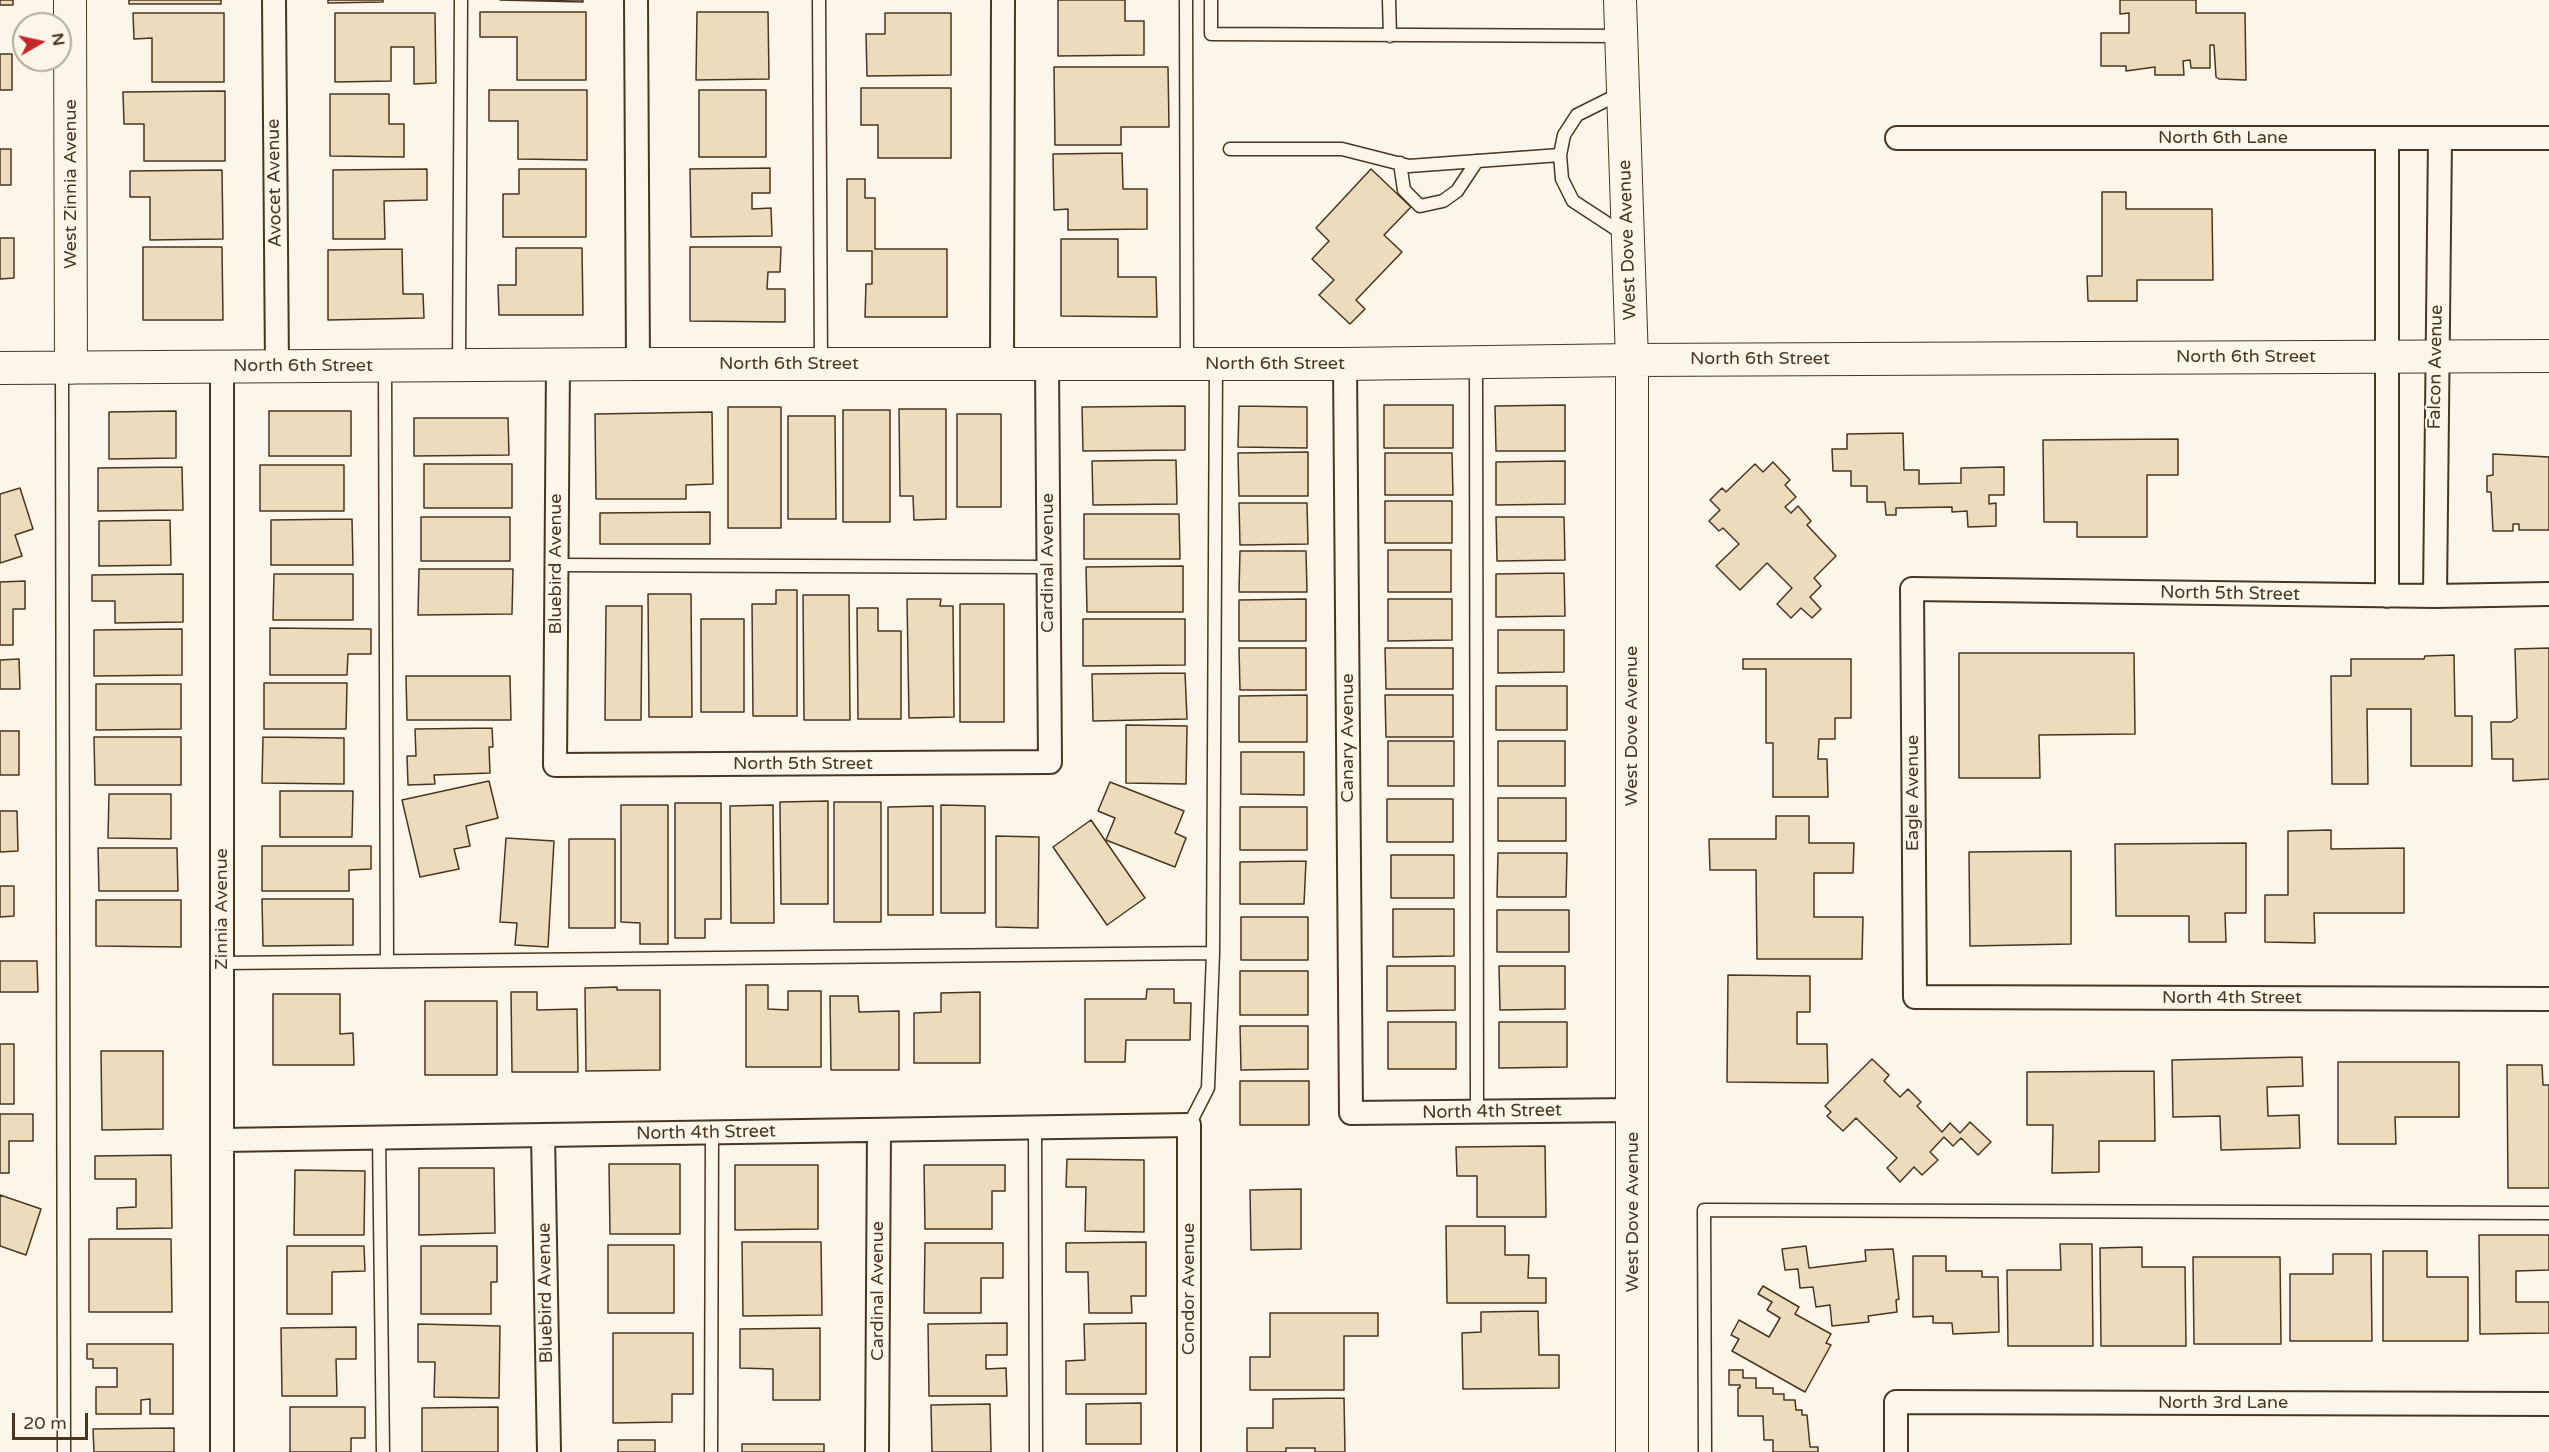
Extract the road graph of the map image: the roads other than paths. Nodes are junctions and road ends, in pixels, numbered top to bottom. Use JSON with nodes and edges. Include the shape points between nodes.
{"nodes":[{"id":1,"x":70,"y":0,"type":"edge"},
{"id":2,"x":274,"y":0,"type":"edge"},
{"id":3,"x":461,"y":0,"type":"edge"},
{"id":4,"x":636,"y":0,"type":"edge"},
{"id":5,"x":819,"y":0,"type":"edge"},
{"id":6,"x":1003,"y":0,"type":"edge"},
{"id":7,"x":1186,"y":0,"type":"edge"},
{"id":8,"x":1211,"y":0,"type":"edge"},
{"id":9,"x":1389,"y":0,"type":"edge"},
{"id":10,"x":1620,"y":0,"type":"edge"},
{"id":11,"x":1389,"y":36,"type":"junction"},
{"id":12,"x":1620,"y":36,"type":"junction"},
{"id":13,"x":1622,"y":92,"type":"junction"},
{"id":14,"x":1897,"y":138,"type":"dead end"},
{"id":15,"x":2549,"y":138,"type":"edge"},
{"id":16,"x":2387,"y":139,"type":"junction"},
{"id":17,"x":2440,"y":139,"type":"junction"},
{"id":18,"x":1230,"y":149,"type":"dead end"},
{"id":19,"x":1560,"y":155,"type":"junction"},
{"id":20,"x":1477,"y":161,"type":"junction"},
{"id":21,"x":1400,"y":163,"type":"junction"},
{"id":22,"x":1628,"y":238,"type":"junction"},
{"id":23,"x":2549,"y":356,"type":"edge"},
{"id":24,"x":2386,"y":357,"type":"junction"},
{"id":25,"x":2436,"y":357,"type":"junction"},
{"id":26,"x":1632,"y":360,"type":"junction"},
{"id":27,"x":1476,"y":362,"type":"junction"},
{"id":28,"x":558,"y":364,"type":"junction"},
{"id":29,"x":638,"y":364,"type":"junction"},
{"id":30,"x":1002,"y":364,"type":"junction"},
{"id":31,"x":1047,"y":364,"type":"junction"},
{"id":32,"x":1202,"y":364,"type":"junction"},
{"id":33,"x":1345,"y":364,"type":"junction"},
{"id":34,"x":459,"y":365,"type":"junction"},
{"id":35,"x":821,"y":365,"type":"junction"},
{"id":36,"x":222,"y":366,"type":"junction"},
{"id":37,"x":277,"y":366,"type":"junction"},
{"id":38,"x":385,"y":366,"type":"junction"},
{"id":39,"x":0,"y":368,"type":"edge"},
{"id":40,"x":67,"y":368,"type":"junction"},
{"id":41,"x":555,"y":565,"type":"junction"},
{"id":42,"x":1048,"y":567,"type":"junction"},
{"id":43,"x":1912,"y":589,"type":"joint"},
{"id":44,"x":2549,"y":594,"type":"edge"},
{"id":45,"x":2386,"y":596,"type":"junction"},
{"id":46,"x":2435,"y":596,"type":"junction"},
{"id":47,"x":1050,"y":762,"type":"joint"},
{"id":48,"x":555,"y":765,"type":"joint"},
{"id":49,"x":1213,"y":953,"type":"junction"},
{"id":50,"x":387,"y":961,"type":"junction"},
{"id":51,"x":222,"y":963,"type":"junction"},
{"id":52,"x":1915,"y":997,"type":"joint"},
{"id":53,"x":2549,"y":999,"type":"edge"},
{"id":54,"x":1633,"y":1110,"type":"junction"},
{"id":55,"x":1477,"y":1112,"type":"junction"},
{"id":56,"x":1351,"y":1113,"type":"joint"},
{"id":57,"x":1189,"y":1125,"type":"junction"},
{"id":58,"x":1035,"y":1128,"type":"junction"},
{"id":59,"x":879,"y":1130,"type":"junction"},
{"id":60,"x":712,"y":1132,"type":"junction"},
{"id":61,"x":543,"y":1135,"type":"junction"},
{"id":62,"x":379,"y":1138,"type":"junction"},
{"id":63,"x":222,"y":1140,"type":"junction"},
{"id":64,"x":2549,"y":1213,"type":"edge"},
{"id":65,"x":2549,"y":1404,"type":"edge"},
{"id":66,"x":64,"y":1452,"type":"edge"},
{"id":67,"x":222,"y":1452,"type":"edge"},
{"id":68,"x":383,"y":1452,"type":"edge"},
{"id":69,"x":549,"y":1452,"type":"edge"},
{"id":70,"x":711,"y":1452,"type":"edge"},
{"id":71,"x":877,"y":1452,"type":"edge"},
{"id":72,"x":1036,"y":1452,"type":"edge"},
{"id":73,"x":1189,"y":1452,"type":"edge"},
{"id":74,"x":1632,"y":1452,"type":"edge"},
{"id":75,"x":1705,"y":1452,"type":"edge"},
{"id":76,"x":1896,"y":1452,"type":"edge"}],
"edges":[{"from":1,"to":40,"type":"street","name":"West Zinnia Avenue"},
{"from":2,"to":37,"type":"street","name":"Avocet Avenue"},
{"from":3,"to":34,"type":"lane"},
{"from":4,"to":29,"type":"street"},
{"from":5,"to":35,"type":"lane"},
{"from":6,"to":30,"type":"street"},
{"from":7,"to":32,"type":"lane"},
{"from":8,"to":11,"type":"lane","via":[[1211,34]]},
{"from":9,"to":11,"type":"lane"},
{"from":10,"to":12,"type":"street","name":"West Dove Avenue"},
{"from":11,"to":12,"type":"lane"},
{"from":12,"to":13,"type":"street","name":"West Dove Avenue"},
{"from":13,"to":19,"type":"lane","via":[[1577,114],[1564,135]]},
{"from":13,"to":22,"type":"street","name":"West Dove Avenue"},
{"from":14,"to":16,"type":"street","name":"North 6th Lane"},
{"from":15,"to":17,"type":"street","name":"North 6th Lane"},
{"from":16,"to":17,"type":"street","name":"North 6th Lane"},
{"from":16,"to":24,"type":"street"},
{"from":17,"to":25,"type":"street","name":"Falcon Avenue"},
{"from":18,"to":21,"type":"lane","via":[[1342,149]]},
{"from":19,"to":20,"type":"lane"},
{"from":19,"to":22,"type":"lane","via":[[1562,179],[1573,201]]},
{"from":20,"to":21,"type":"lane","via":[[1409,166]]},
{"from":20,"to":21,"type":"lane","via":[[1457,191],[1443,201],[1420,206],[1404,190]]},
{"from":22,"to":26,"type":"street","name":"West Dove Avenue"},
{"from":23,"to":25,"type":"street","name":"North 6th Street"},
{"from":24,"to":25,"type":"street","name":"North 6th Street"},
{"from":24,"to":26,"type":"street","name":"North 6th Street"},
{"from":24,"to":45,"type":"street"},
{"from":25,"to":46,"type":"street","name":"Falcon Avenue"},
{"from":26,"to":27,"type":"street","name":"North 6th Street"},
{"from":26,"to":54,"type":"street","name":"West Dove Avenue"},
{"from":27,"to":33,"type":"street","name":"North 6th Street"},
{"from":27,"to":55,"type":"lane"},
{"from":28,"to":29,"type":"street","name":"North 6th Street"},
{"from":28,"to":34,"type":"street","name":"North 6th Street"},
{"from":28,"to":41,"type":"street","name":"Bluebird Avenue"},
{"from":29,"to":35,"type":"street","name":"North 6th Street"},
{"from":30,"to":31,"type":"street","name":"North 6th Street"},
{"from":30,"to":35,"type":"street","name":"North 6th Street"},
{"from":31,"to":32,"type":"street","name":"North 6th Street"},
{"from":31,"to":42,"type":"street","name":"Cardinal Avenue"},
{"from":32,"to":33,"type":"street","name":"North 6th Street"},
{"from":32,"to":49,"type":"lane"},
{"from":33,"to":56,"type":"street","name":"Canary Avenue"},
{"from":34,"to":38,"type":"street","name":"North 6th Street"},
{"from":36,"to":37,"type":"street","name":"North 6th Street"},
{"from":36,"to":40,"type":"street","name":"North 6th Street"},
{"from":36,"to":51,"type":"street","name":"Zinnia Avenue"},
{"from":37,"to":38,"type":"street","name":"North 6th Street"},
{"from":38,"to":50,"type":"lane"},
{"from":39,"to":40,"type":"street","name":"North 6th Street"},
{"from":40,"to":66,"type":"lane"},
{"from":41,"to":42,"type":"lane"},
{"from":41,"to":48,"type":"street","name":"Bluebird Avenue"},
{"from":42,"to":47,"type":"street","name":"Cardinal Avenue"},
{"from":43,"to":45,"type":"street","name":"North 5th Street"},
{"from":43,"to":52,"type":"street","name":"Eagle Avenue"},
{"from":44,"to":46,"type":"street","name":"North 5th Street"},
{"from":45,"to":46,"type":"street","name":"North 5th Street"},
{"from":47,"to":48,"type":"street","name":"North 5th Street"},
{"from":49,"to":50,"type":"lane"},
{"from":49,"to":57,"type":"lane","via":[[1208,1088]]},
{"from":50,"to":51,"type":"lane"},
{"from":51,"to":63,"type":"street","name":"Zinnia Avenue"},
{"from":52,"to":53,"type":"street","name":"North 4th Street"},
{"from":54,"to":55,"type":"street","name":"North 4th Street"},
{"from":54,"to":74,"type":"street","name":"West Dove Avenue"},
{"from":55,"to":56,"type":"street","name":"North 4th Street"},
{"from":57,"to":58,"type":"street","name":"North 4th Street"},
{"from":57,"to":73,"type":"street","name":"Condor Avenue"},
{"from":58,"to":59,"type":"street","name":"North 4th Street"},
{"from":58,"to":72,"type":"lane"},
{"from":59,"to":60,"type":"street","name":"North 4th Street"},
{"from":59,"to":71,"type":"street","name":"Cardinal Avenue"},
{"from":60,"to":61,"type":"street","name":"North 4th Street"},
{"from":60,"to":70,"type":"lane"},
{"from":61,"to":62,"type":"street","name":"North 4th Street"},
{"from":61,"to":69,"type":"street","name":"Bluebird Avenue"},
{"from":62,"to":63,"type":"street","name":"North 4th Street"},
{"from":62,"to":68,"type":"lane"},
{"from":63,"to":67,"type":"street","name":"Zinnia Avenue"},
{"from":64,"to":75,"type":"lane","via":[[1704,1210]]},
{"from":65,"to":76,"type":"street","name":"North 3rd Lane","via":[[1896,1402]]}]}
